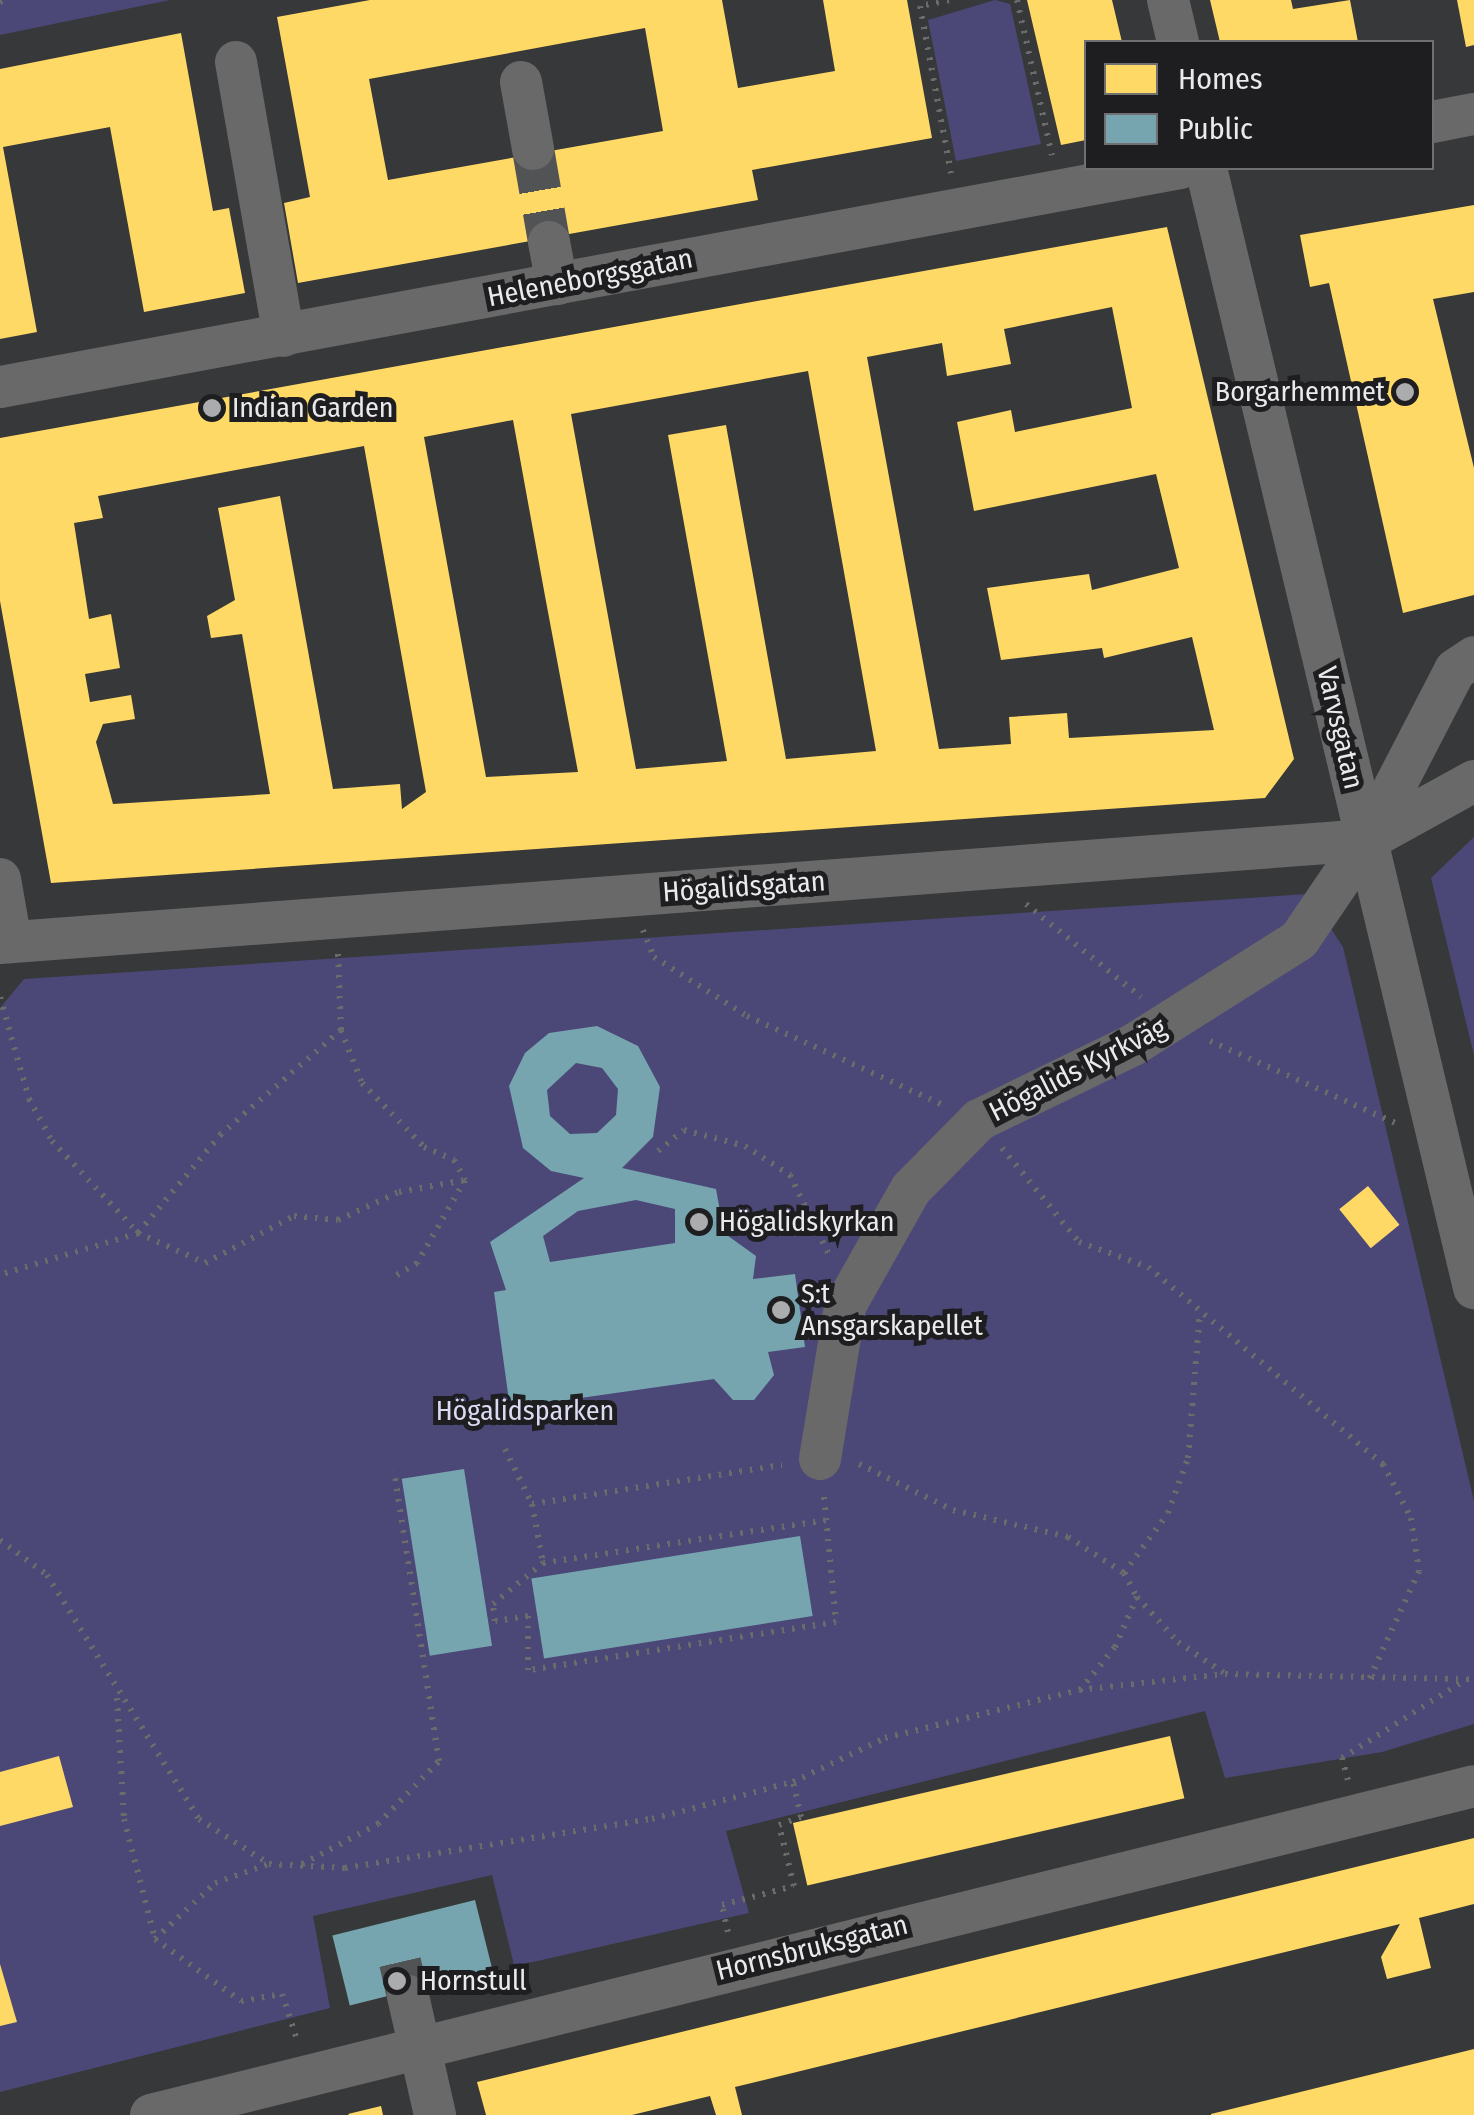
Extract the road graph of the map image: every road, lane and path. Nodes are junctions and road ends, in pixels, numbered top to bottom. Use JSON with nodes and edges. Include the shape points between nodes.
{"nodes":[{"id":1,"x":948,"y":0,"type":"edge"},
{"id":2,"x":1017,"y":0,"type":"edge"},
{"id":3,"x":1168,"y":0,"type":"edge"},
{"id":4,"x":1178,"y":40,"type":"edge"},
{"id":5,"x":236,"y":62,"type":"dead end"},
{"id":6,"x":520,"y":82,"type":"dead end"},
{"id":7,"x":1474,"y":114,"type":"edge"},
{"id":8,"x":1434,"y":122,"type":"edge"},
{"id":9,"x":533,"y":149,"type":"tunnel mouth"},
{"id":10,"x":1169,"y":170,"type":"edge"},
{"id":11,"x":1206,"y":170,"type":"edge"},
{"id":12,"x":1060,"y":190,"type":"junction"},
{"id":13,"x":958,"y":209,"type":"junction"},
{"id":14,"x":549,"y":242,"type":"tunnel mouth"},
{"id":15,"x":557,"y":284,"type":"junction"},
{"id":16,"x":284,"y":336,"type":"junction"},
{"id":17,"x":0,"y":387,"type":"edge"},
{"id":18,"x":1474,"y":658,"type":"edge"},
{"id":19,"x":1474,"y":781,"type":"edge"},
{"id":20,"x":1366,"y":840,"type":"junction"},
{"id":21,"x":0,"y":879,"type":"edge"},
{"id":22,"x":629,"y":896,"type":"junction"},
{"id":23,"x":6,"y":943,"type":"edge"},
{"id":24,"x":338,"y":961,"type":"dead end"},
{"id":25,"x":0,"y":997,"type":"edge"},
{"id":26,"x":341,"y":1030,"type":"junction"},
{"id":27,"x":980,"y":1120,"type":"junction"},
{"id":28,"x":658,"y":1150,"type":"dead end"},
{"id":29,"x":465,"y":1180,"type":"junction"},
{"id":30,"x":138,"y":1233,"type":"junction"},
{"id":31,"x":1469,"y":1244,"type":"edge"},
{"id":32,"x":0,"y":1275,"type":"edge"},
{"id":33,"x":395,"y":1276,"type":"dead end"},
{"id":34,"x":1474,"y":1288,"type":"edge"},
{"id":35,"x":845,"y":1306,"type":"junction"},
{"id":36,"x":1200,"y":1312,"type":"junction"},
{"id":37,"x":820,"y":1459,"type":"dead end"},
{"id":38,"x":394,"y":1470,"type":"dead end"},
{"id":39,"x":532,"y":1504,"type":"dead end"},
{"id":40,"x":826,"y":1520,"type":"dead end"},
{"id":41,"x":0,"y":1540,"type":"edge"},
{"id":42,"x":829,"y":1544,"type":"dead end"},
{"id":43,"x":543,"y":1564,"type":"junction"},
{"id":44,"x":1124,"y":1573,"type":"dead end"},
{"id":45,"x":1226,"y":1674,"type":"junction"},
{"id":46,"x":1474,"y":1678,"type":"edge"},
{"id":47,"x":1368,"y":1682,"type":"junction"},
{"id":48,"x":1460,"y":1682,"type":"junction"},
{"id":49,"x":1079,"y":1690,"type":"junction"},
{"id":50,"x":117,"y":1696,"type":"junction"},
{"id":51,"x":1342,"y":1758,"type":"dead end"},
{"id":52,"x":793,"y":1782,"type":"junction"},
{"id":53,"x":1474,"y":1786,"type":"edge"},
{"id":54,"x":269,"y":1864,"type":"junction"},
{"id":55,"x":301,"y":1865,"type":"junction"},
{"id":56,"x":726,"y":1924,"type":"dead end"},
{"id":57,"x":155,"y":1939,"type":"junction"},
{"id":58,"x":282,"y":1994,"type":"dead end"},
{"id":59,"x":408,"y":1996,"type":"tunnel mouth"},
{"id":60,"x":418,"y":2048,"type":"junction"},
{"id":61,"x":151,"y":2115,"type":"edge"},
{"id":62,"x":435,"y":2115,"type":"edge"}],
"edges":[{"from":1,"to":13,"type":"path","via":[[920,6]]},
{"from":2,"to":12,"type":"path"},
{"from":3,"to":4,"type":"street"},
{"from":5,"to":16,"type":"street"},
{"from":6,"to":9,"type":"street"},
{"from":7,"to":8,"type":"street"},
{"from":10,"to":12,"type":"street","name":"Heleneborgsgatan"},
{"from":11,"to":20,"type":"street","name":"Varvsgatan"},
{"from":12,"to":13,"type":"street","name":"Heleneborgsgatan"},
{"from":13,"to":15,"type":"street","name":"Heleneborgsgatan"},
{"from":14,"to":15,"type":"street"},
{"from":15,"to":16,"type":"street","name":"Heleneborgsgatan"},
{"from":16,"to":17,"type":"street","name":"Heleneborgsgatan"},
{"from":18,"to":20,"type":"street","name":"Högalids Kyrkväg","via":[[1455,670]]},
{"from":19,"to":20,"type":"street","name":"Högalidsgatan"},
{"from":20,"to":22,"type":"street","name":"Högalidsgatan"},
{"from":20,"to":27,"type":"street","name":"Högalids Kyrkväg","via":[[1299,940],[1132,1044]]},
{"from":20,"to":31,"type":"street","name":"Varvsgatan"},
{"from":21,"to":23,"type":"street"},
{"from":22,"to":23,"type":"street","name":"Högalidsgatan"},
{"from":22,"to":27,"type":"path","via":[[654,957],[669,967],[747,1016]]},
{"from":24,"to":26,"type":"path"},
{"from":25,"to":30,"type":"path","via":[[29,1099],[52,1141]]},
{"from":26,"to":29,"type":"path","via":[[362,1084],[424,1147],[454,1160]]},
{"from":26,"to":30,"type":"path","via":[[221,1134]]},
{"from":27,"to":35,"type":"street","name":"Högalids Kyrkväg","via":[[911,1189]]},
{"from":27,"to":36,"type":"path","via":[[1079,1242],[1148,1267]]},
{"from":28,"to":35,"type":"path","via":[[684,1130],[705,1130],[790,1174]]},
{"from":29,"to":30,"type":"path","via":[[399,1192],[338,1220],[294,1216],[205,1263]]},
{"from":29,"to":33,"type":"path","via":[[416,1263]]},
{"from":30,"to":32,"type":"path"},
{"from":31,"to":34,"type":"street","name":"Varvsgatan"},
{"from":35,"to":37,"type":"street","name":"Högalids Kyrkväg"},
{"from":36,"to":44,"type":"path","via":[[1188,1458],[1168,1513]]},
{"from":36,"to":47,"type":"path","via":[[1363,1444],[1411,1518],[1419,1571]]},
{"from":38,"to":55,"type":"path","via":[[439,1761],[378,1824]]},
{"from":39,"to":43,"type":"path"},
{"from":40,"to":43,"type":"path"},
{"from":41,"to":50,"type":"path","via":[[48,1575]]},
{"from":42,"to":43,"type":"path","via":[[836,1622],[528,1670],[528,1616],[495,1622],[493,1604]]},
{"from":45,"to":47,"type":"path"},
{"from":45,"to":49,"type":"path"},
{"from":45,"to":49,"type":"path","via":[[1178,1642],[1137,1597],[1114,1647]]},
{"from":46,"to":48,"type":"path"},
{"from":47,"to":48,"type":"path"},
{"from":48,"to":51,"type":"path"},
{"from":49,"to":52,"type":"path","via":[[885,1738]]},
{"from":50,"to":54,"type":"path","via":[[199,1818]]},
{"from":50,"to":57,"type":"path","via":[[124,1819]]},
{"from":52,"to":55,"type":"path","via":[[652,1819],[345,1868]]},
{"from":52,"to":56,"type":"path","via":[[800,1817],[779,1825],[794,1886],[722,1906]]},
{"from":53,"to":60,"type":"street","name":"Hornsbruksgatan"},
{"from":54,"to":55,"type":"path"},
{"from":54,"to":57,"type":"path","via":[[215,1883]]},
{"from":57,"to":58,"type":"path","via":[[242,2001]]},
{"from":59,"to":60,"type":"street"},
{"from":60,"to":61,"type":"street","name":"Hornsbruksgatan"},
{"from":60,"to":62,"type":"street"}]}
